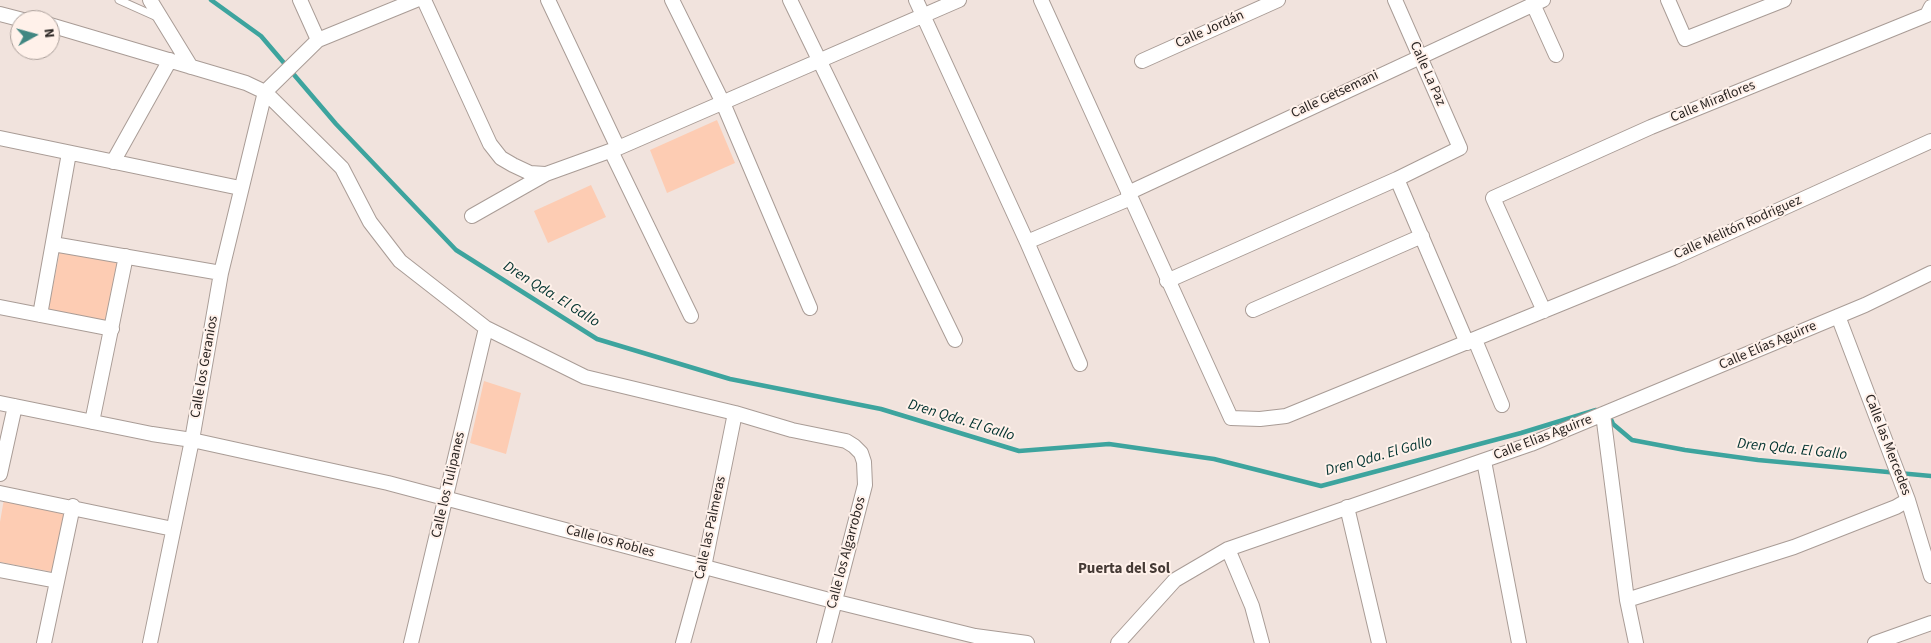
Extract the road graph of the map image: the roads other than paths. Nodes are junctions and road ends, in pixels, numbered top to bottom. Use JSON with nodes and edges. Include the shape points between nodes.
{"nodes":[{"id":1,"x":119,"y":0,"type":"edge"},
{"id":2,"x":150,"y":0,"type":"edge"},
{"id":3,"x":300,"y":0,"type":"edge"},
{"id":4,"x":416,"y":0,"type":"edge"},
{"id":5,"x":424,"y":0,"type":"edge"},
{"id":6,"x":548,"y":0,"type":"edge"},
{"id":7,"x":672,"y":0,"type":"edge"},
{"id":8,"x":790,"y":0,"type":"edge"},
{"id":9,"x":916,"y":0,"type":"edge"},
{"id":10,"x":959,"y":0,"type":"edge"},
{"id":11,"x":1041,"y":0,"type":"edge"},
{"id":12,"x":1278,"y":0,"type":"edge"},
{"id":13,"x":1395,"y":0,"type":"edge"},
{"id":14,"x":1668,"y":0,"type":"edge"},
{"id":15,"x":1784,"y":0,"type":"edge"},
{"id":16,"x":1538,"y":2,"type":"edge"},
{"id":17,"x":923,"y":16,"type":"junction"},
{"id":18,"x":1930,"y":16,"type":"edge"},
{"id":19,"x":162,"y":19,"type":"junction"},
{"id":20,"x":60,"y":28,"type":"edge"},
{"id":21,"x":318,"y":40,"type":"junction"},
{"id":22,"x":1556,"y":55,"type":"dead end"},
{"id":23,"x":1418,"y":56,"type":"junction"},
{"id":24,"x":170,"y":60,"type":"junction"},
{"id":25,"x":1142,"y":61,"type":"dead end"},
{"id":26,"x":819,"y":62,"type":"junction"},
{"id":27,"x":191,"y":67,"type":"junction"},
{"id":28,"x":265,"y":92,"type":"junction"},
{"id":29,"x":723,"y":103,"type":"junction"},
{"id":30,"x":0,"y":138,"type":"edge"},
{"id":31,"x":1931,"y":141,"type":"edge"},
{"id":32,"x":614,"y":149,"type":"junction"},
{"id":33,"x":68,"y":153,"type":"junction"},
{"id":34,"x":113,"y":162,"type":"junction"},
{"id":35,"x":546,"y":174,"type":"junction"},
{"id":36,"x":1397,"y":179,"type":"junction"},
{"id":37,"x":240,"y":188,"type":"junction"},
{"id":38,"x":1129,"y":196,"type":"junction"},
{"id":39,"x":472,"y":216,"type":"dead end"},
{"id":40,"x":1422,"y":236,"type":"junction"},
{"id":41,"x":1027,"y":242,"type":"junction"},
{"id":42,"x":53,"y":244,"type":"junction"},
{"id":43,"x":126,"y":256,"type":"junction"},
{"id":44,"x":221,"y":273,"type":"junction"},
{"id":45,"x":1931,"y":273,"type":"edge"},
{"id":46,"x":1167,"y":281,"type":"junction"},
{"id":47,"x":0,"y":307,"type":"edge"},
{"id":48,"x":810,"y":308,"type":"dead end"},
{"id":49,"x":1253,"y":310,"type":"dead end"},
{"id":50,"x":1544,"y":311,"type":"junction"},
{"id":51,"x":40,"y":315,"type":"junction"},
{"id":52,"x":691,"y":316,"type":"dead end"},
{"id":53,"x":1838,"y":316,"type":"junction"},
{"id":54,"x":486,"y":328,"type":"junction"},
{"id":55,"x":112,"y":329,"type":"junction"},
{"id":56,"x":955,"y":340,"type":"dead end"},
{"id":57,"x":1471,"y":342,"type":"junction"},
{"id":58,"x":1080,"y":364,"type":"dead end"},
{"id":59,"x":0,"y":402,"type":"edge"},
{"id":60,"x":1502,"y":405,"type":"dead end"},
{"id":61,"x":15,"y":406,"type":"junction"},
{"id":62,"x":735,"y":413,"type":"junction"},
{"id":63,"x":1602,"y":414,"type":"junction"},
{"id":64,"x":92,"y":422,"type":"junction"},
{"id":65,"x":192,"y":440,"type":"junction"},
{"id":66,"x":1484,"y":461,"type":"junction"},
{"id":67,"x":0,"y":474,"type":"edge"},
{"id":68,"x":0,"y":493,"type":"edge"},
{"id":69,"x":446,"y":497,"type":"junction"},
{"id":70,"x":1908,"y":500,"type":"junction"},
{"id":71,"x":74,"y":506,"type":"junction"},
{"id":72,"x":1348,"y":507,"type":"junction"},
{"id":73,"x":173,"y":529,"type":"junction"},
{"id":74,"x":1228,"y":549,"type":"junction"},
{"id":75,"x":704,"y":567,"type":"junction"},
{"id":76,"x":0,"y":570,"type":"edge"},
{"id":77,"x":1931,"y":576,"type":"edge"},
{"id":78,"x":57,"y":581,"type":"junction"},
{"id":79,"x":1627,"y":600,"type":"junction"},
{"id":80,"x":833,"y":601,"type":"junction"},
{"id":81,"x":1931,"y":623,"type":"edge"},
{"id":82,"x":974,"y":639,"type":"edge"},
{"id":83,"x":44,"y":643,"type":"edge"},
{"id":84,"x":150,"y":643,"type":"edge"},
{"id":85,"x":411,"y":643,"type":"edge"},
{"id":86,"x":683,"y":643,"type":"edge"},
{"id":87,"x":824,"y":643,"type":"edge"},
{"id":88,"x":1028,"y":643,"type":"edge"},
{"id":89,"x":1118,"y":643,"type":"edge"},
{"id":90,"x":1262,"y":643,"type":"edge"},
{"id":91,"x":1379,"y":643,"type":"edge"},
{"id":92,"x":1519,"y":643,"type":"edge"},
{"id":93,"x":1636,"y":643,"type":"edge"},
{"id":94,"x":1875,"y":643,"type":"edge"}],
"edges":[{"from":1,"to":19,"type":"lane"},
{"from":2,"to":19,"type":"street"},
{"from":3,"to":21,"type":"street"},
{"from":4,"to":21,"type":"street"},
{"from":5,"to":35,"type":"street","via":[[490,144],[501,158],[514,165],[530,173]]},
{"from":6,"to":32,"type":"street"},
{"from":7,"to":29,"type":"street"},
{"from":8,"to":26,"type":"street"},
{"from":9,"to":17,"type":"street"},
{"from":10,"to":17,"type":"street"},
{"from":11,"to":38,"type":"street"},
{"from":12,"to":25,"type":"street","name":"Calle Jordán"},
{"from":13,"to":23,"type":"street","name":"Calle La Paz"},
{"from":14,"to":15,"type":"street","via":[[1685,39]]},
{"from":16,"to":22,"type":"street"},
{"from":16,"to":23,"type":"street","name":"Calle Getsemani"},
{"from":17,"to":26,"type":"street"},
{"from":17,"to":41,"type":"street"},
{"from":18,"to":50,"type":"street","name":"Calle Miraflores","via":[[1651,127],[1493,198]]},
{"from":19,"to":27,"type":"street"},
{"from":20,"to":24,"type":"street"},
{"from":21,"to":28,"type":"street"},
{"from":23,"to":36,"type":"street","name":"Calle La Paz","via":[[1460,148]]},
{"from":23,"to":38,"type":"street","name":"Calle Getsemani"},
{"from":24,"to":27,"type":"street"},
{"from":24,"to":34,"type":"street"},
{"from":26,"to":29,"type":"street"},
{"from":26,"to":56,"type":"street"},
{"from":27,"to":28,"type":"street"},
{"from":28,"to":37,"type":"street","name":"Calle los Geranios"},
{"from":28,"to":54,"type":"street","via":[[342,168],[370,222],[400,261]]},
{"from":29,"to":32,"type":"street"},
{"from":29,"to":48,"type":"street"},
{"from":30,"to":33,"type":"street"},
{"from":31,"to":50,"type":"street","name":"Calle Melitón Rodriguez","via":[[1673,258]]},
{"from":32,"to":35,"type":"street"},
{"from":32,"to":52,"type":"street"},
{"from":33,"to":34,"type":"street"},
{"from":33,"to":42,"type":"street"},
{"from":34,"to":37,"type":"street"},
{"from":35,"to":39,"type":"street"},
{"from":36,"to":40,"type":"street"},
{"from":36,"to":46,"type":"street"},
{"from":37,"to":44,"type":"street","name":"Calle los Geranios"},
{"from":38,"to":41,"type":"street","name":"Calle Getsemani"},
{"from":38,"to":46,"type":"street"},
{"from":40,"to":49,"type":"street"},
{"from":40,"to":57,"type":"street"},
{"from":41,"to":58,"type":"street"},
{"from":42,"to":43,"type":"street"},
{"from":42,"to":51,"type":"street"},
{"from":43,"to":44,"type":"street"},
{"from":43,"to":55,"type":"street"},
{"from":44,"to":65,"type":"street","name":"Calle los Geranios"},
{"from":45,"to":53,"type":"street","name":"Calle Elías Aguirre"},
{"from":46,"to":57,"type":"street","name":"Calle Melitón Rodriguez","via":[[1231,418],[1286,416]]},
{"from":47,"to":51,"type":"street"},
{"from":50,"to":57,"type":"street","name":"Calle Melitón Rodriguez"},
{"from":51,"to":55,"type":"street"},
{"from":53,"to":63,"type":"street","name":"Calle Elías Aguirre"},
{"from":53,"to":70,"type":"street","name":"Calle las Mercedes"},
{"from":54,"to":62,"type":"street","via":[[585,377]]},
{"from":54,"to":69,"type":"street","name":"Calle los Tulipanes"},
{"from":55,"to":64,"type":"street"},
{"from":57,"to":60,"type":"street"},
{"from":59,"to":61,"type":"street","name":"Calle los Robles"},
{"from":61,"to":64,"type":"street","name":"Calle los Robles"},
{"from":61,"to":67,"type":"street"},
{"from":62,"to":75,"type":"street","name":"Calle las Palmeras"},
{"from":62,"to":80,"type":"street","name":"Calle los Algarrobos","via":[[792,430],[846,441],[861,453],[865,485]]},
{"from":63,"to":66,"type":"street","name":"Calle Elias Aguirre"},
{"from":63,"to":79,"type":"street"},
{"from":64,"to":65,"type":"street","name":"Calle los Robles"},
{"from":65,"to":69,"type":"street","name":"Calle los Robles"},
{"from":65,"to":73,"type":"street","name":"Calle los Geranios"},
{"from":66,"to":72,"type":"street","name":"Calle Elias Aguirre"},
{"from":66,"to":92,"type":"street"},
{"from":68,"to":71,"type":"street"},
{"from":69,"to":75,"type":"street","name":"Calle los Robles"},
{"from":69,"to":85,"type":"street","name":"Calle los Tulipanes"},
{"from":70,"to":77,"type":"street","name":"Calle las Mercedes"},
{"from":70,"to":79,"type":"street","via":[[1794,547]]},
{"from":71,"to":73,"type":"street"},
{"from":71,"to":78,"type":"street"},
{"from":72,"to":74,"type":"street","name":"Calle Elias Aguirre"},
{"from":72,"to":91,"type":"street"},
{"from":73,"to":84,"type":"street","name":"Calle los Geranios"},
{"from":74,"to":89,"type":"street","name":"Calle Elias Aguirre","via":[[1175,580]]},
{"from":74,"to":90,"type":"street","via":[[1252,606]]},
{"from":75,"to":80,"type":"street","name":"Calle los Robles"},
{"from":75,"to":86,"type":"street","name":"Calle las Palmeras"},
{"from":76,"to":78,"type":"street"},
{"from":78,"to":83,"type":"street"},
{"from":79,"to":93,"type":"street"},
{"from":80,"to":82,"type":"street","name":"Calle los Robles"},
{"from":80,"to":87,"type":"street","name":"Calle los Algarrobos"},
{"from":81,"to":94,"type":"street"},
{"from":82,"to":88,"type":"street","name":"Calle los Robles"}]}
